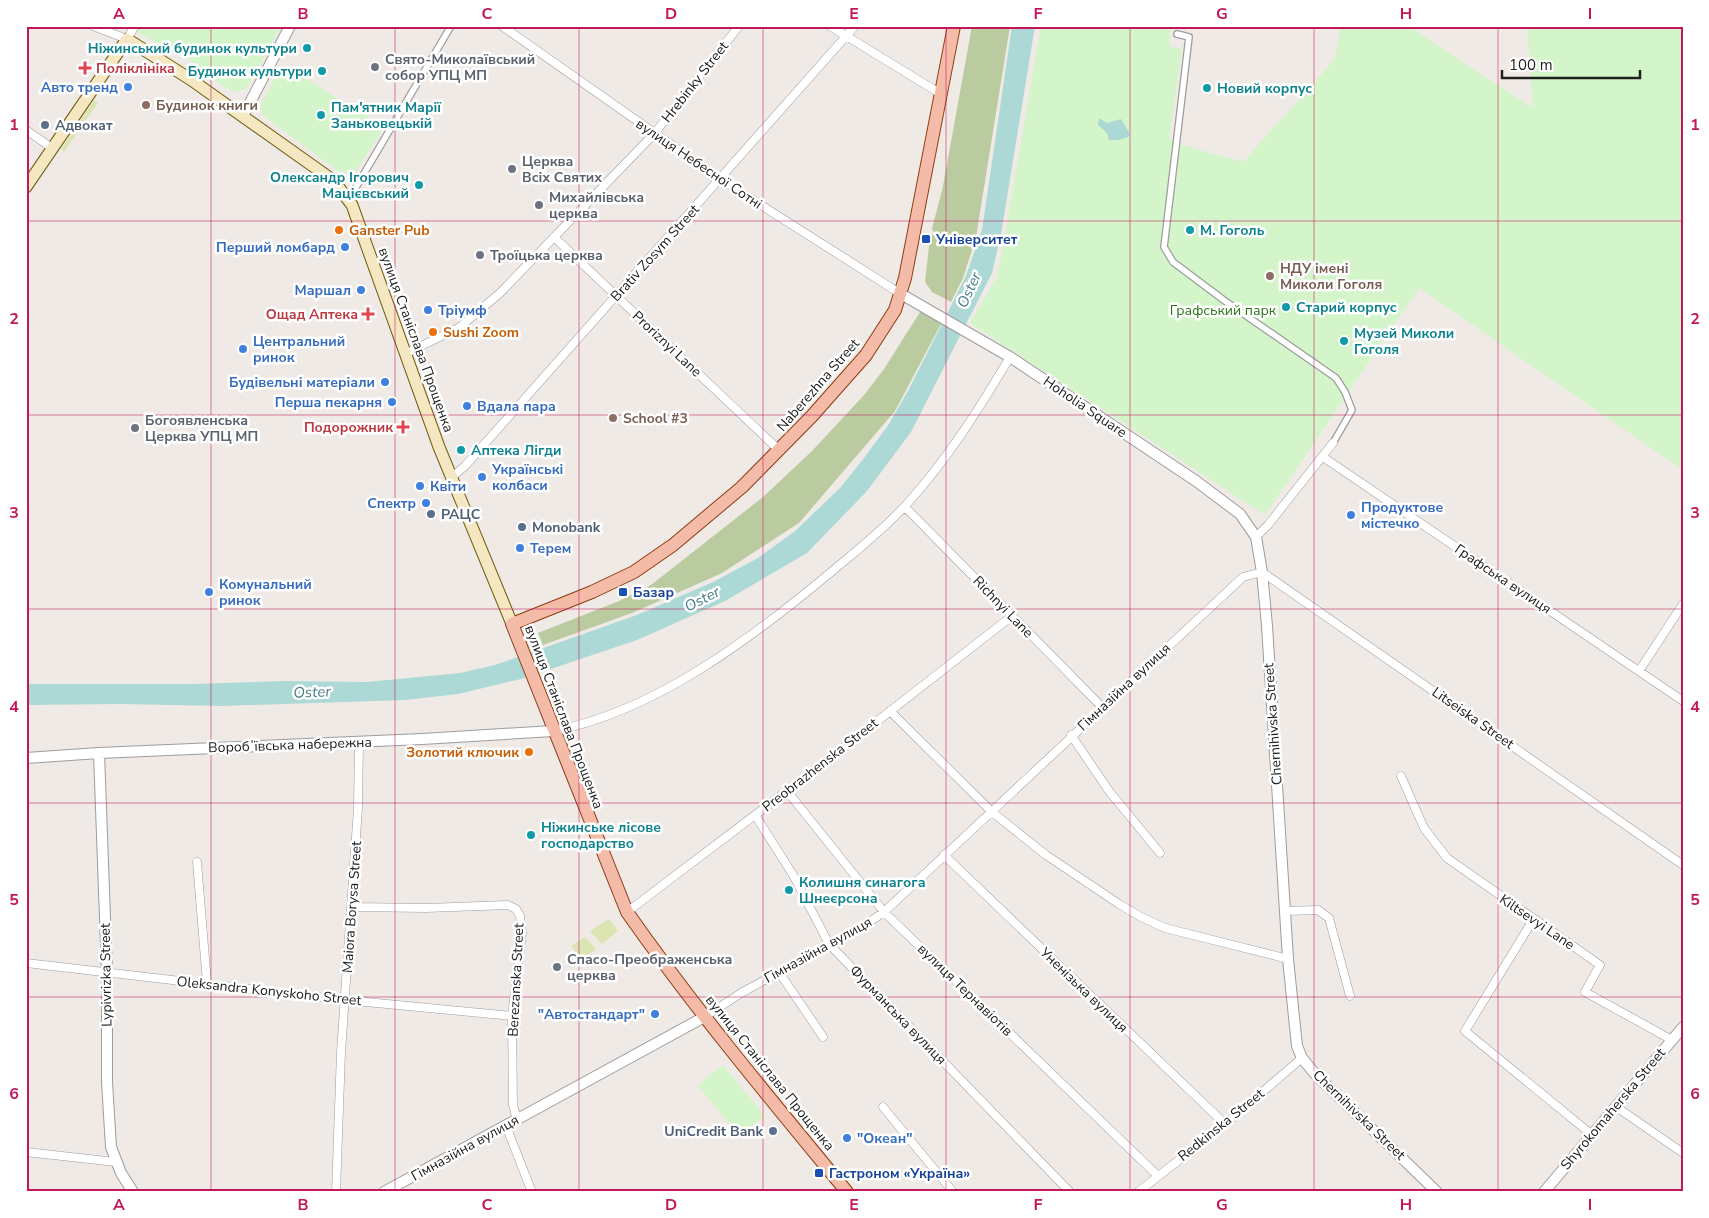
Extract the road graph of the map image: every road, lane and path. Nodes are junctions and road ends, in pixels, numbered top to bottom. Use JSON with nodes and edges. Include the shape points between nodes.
{"nodes":[{"id":1,"x":93,"y":26,"type":"edge"},
{"id":2,"x":135,"y":26,"type":"edge"},
{"id":3,"x":290,"y":26,"type":"edge"},
{"id":4,"x":450,"y":26,"type":"edge"},
{"id":5,"x":502,"y":26,"type":"edge"},
{"id":6,"x":739,"y":26,"type":"edge"},
{"id":7,"x":830,"y":26,"type":"edge"},
{"id":8,"x":855,"y":26,"type":"edge"},
{"id":9,"x":954,"y":26,"type":"edge"},
{"id":10,"x":1177,"y":34,"type":"dead end"},
{"id":11,"x":846,"y":36,"type":"junction"},
{"id":12,"x":127,"y":39,"type":"junction"},
{"id":13,"x":941,"y":94,"type":"junction"},
{"id":14,"x":242,"y":116,"type":"junction"},
{"id":15,"x":26,"y":130,"type":"edge"},
{"id":16,"x":654,"y":134,"type":"junction"},
{"id":17,"x":52,"y":148,"type":"junction"},
{"id":18,"x":720,"y":180,"type":"junction"},
{"id":19,"x":26,"y":187,"type":"edge"},
{"id":20,"x":349,"y":199,"type":"junction"},
{"id":21,"x":554,"y":237,"type":"junction"},
{"id":22,"x":901,"y":294,"type":"junction"},
{"id":23,"x":616,"y":296,"type":"junction"},
{"id":24,"x":405,"y":354,"type":"junction"},
{"id":25,"x":1010,"y":357,"type":"junction"},
{"id":26,"x":1333,"y":443,"type":"joint"},
{"id":27,"x":780,"y":451,"type":"junction"},
{"id":28,"x":1322,"y":457,"type":"junction"},
{"id":29,"x":452,"y":477,"type":"junction"},
{"id":30,"x":905,"y":507,"type":"junction"},
{"id":31,"x":1256,"y":537,"type":"junction"},
{"id":32,"x":1262,"y":572,"type":"junction"},
{"id":33,"x":1683,"y":604,"type":"edge"},
{"id":34,"x":1012,"y":616,"type":"junction"},
{"id":35,"x":512,"y":624,"type":"junction"},
{"id":36,"x":1639,"y":671,"type":"junction"},
{"id":37,"x":1683,"y":701,"type":"edge"},
{"id":38,"x":1102,"y":707,"type":"junction"},
{"id":39,"x":890,"y":711,"type":"junction"},
{"id":40,"x":553,"y":731,"type":"junction"},
{"id":41,"x":1072,"y":735,"type":"junction"},
{"id":42,"x":359,"y":742,"type":"junction"},
{"id":43,"x":100,"y":753,"type":"junction"},
{"id":44,"x":26,"y":758,"type":"edge"},
{"id":45,"x":1401,"y":776,"type":"dead end"},
{"id":46,"x":787,"y":791,"type":"junction"},
{"id":47,"x":992,"y":812,"type":"junction"},
{"id":48,"x":755,"y":815,"type":"junction"},
{"id":49,"x":1160,"y":853,"type":"dead end"},
{"id":50,"x":944,"y":855,"type":"junction"},
{"id":51,"x":197,"y":862,"type":"dead end"},
{"id":52,"x":1683,"y":865,"type":"edge"},
{"id":53,"x":352,"y":907,"type":"junction"},
{"id":54,"x":1285,"y":911,"type":"junction"},
{"id":55,"x":627,"y":912,"type":"junction"},
{"id":56,"x":884,"y":912,"type":"junction"},
{"id":57,"x":1533,"y":920,"type":"junction"},
{"id":58,"x":829,"y":944,"type":"junction"},
{"id":59,"x":1288,"y":959,"type":"junction"},
{"id":60,"x":26,"y":963,"type":"edge"},
{"id":61,"x":780,"y":972,"type":"junction"},
{"id":62,"x":107,"y":973,"type":"junction"},
{"id":63,"x":207,"y":983,"type":"junction"},
{"id":64,"x":1350,"y":996,"type":"dead end"},
{"id":65,"x":345,"y":1000,"type":"junction"},
{"id":66,"x":512,"y":1016,"type":"junction"},
{"id":67,"x":706,"y":1016,"type":"junction"},
{"id":68,"x":1683,"y":1027,"type":"edge"},
{"id":69,"x":823,"y":1037,"type":"dead end"},
{"id":70,"x":1672,"y":1040,"type":"junction"},
{"id":71,"x":1302,"y":1058,"type":"junction"},
{"id":72,"x":1615,"y":1106,"type":"junction"},
{"id":73,"x":883,"y":1108,"type":"dead end"},
{"id":74,"x":517,"y":1120,"type":"junction"},
{"id":75,"x":1225,"y":1124,"type":"junction"},
{"id":76,"x":506,"y":1126,"type":"junction"},
{"id":77,"x":1591,"y":1134,"type":"junction"},
{"id":78,"x":26,"y":1152,"type":"edge"},
{"id":79,"x":1683,"y":1153,"type":"edge"},
{"id":80,"x":116,"y":1162,"type":"junction"},
{"id":81,"x":1158,"y":1176,"type":"junction"},
{"id":82,"x":133,"y":1192,"type":"edge"},
{"id":83,"x":336,"y":1192,"type":"edge"},
{"id":84,"x":384,"y":1192,"type":"edge"},
{"id":85,"x":532,"y":1192,"type":"edge"},
{"id":86,"x":847,"y":1192,"type":"edge"},
{"id":87,"x":953,"y":1192,"type":"edge"},
{"id":88,"x":1070,"y":1192,"type":"edge"},
{"id":89,"x":1138,"y":1192,"type":"edge"},
{"id":90,"x":1437,"y":1192,"type":"edge"},
{"id":91,"x":1544,"y":1192,"type":"edge"}],
"edges":[{"from":1,"to":12,"type":"street"},
{"from":2,"to":12,"type":"street"},
{"from":3,"to":14,"type":"street"},
{"from":4,"to":20,"type":"street"},
{"from":5,"to":16,"type":"street","name":"вулиця Небесної Сотні"},
{"from":6,"to":16,"type":"street","name":"Hrebinky Street"},
{"from":7,"to":11,"type":"street"},
{"from":8,"to":11,"type":"street","name":"Brativ Zosym Street"},
{"from":9,"to":13,"type":"main road","name":"Naberezhna Street"},
{"from":10,"to":26,"type":"street","via":[[1189,37],[1164,247],[1173,262],[1336,378],[1352,410]]},
{"from":11,"to":13,"type":"street"},
{"from":11,"to":18,"type":"street","name":"Brativ Zosym Street"},
{"from":12,"to":14,"type":"main road"},
{"from":12,"to":17,"type":"main road"},
{"from":13,"to":22,"type":"main road","name":"Naberezhna Street"},
{"from":14,"to":20,"type":"main road","via":[[334,181]]},
{"from":15,"to":17,"type":"street"},
{"from":16,"to":18,"type":"street","name":"вулиця Небесної Сотні"},
{"from":16,"to":21,"type":"street","name":"Hrebinky Street"},
{"from":17,"to":19,"type":"main road"},
{"from":18,"to":22,"type":"street","name":"вулиця Небесної Сотні"},
{"from":18,"to":23,"type":"street","name":"Brativ Zosym Street"},
{"from":20,"to":24,"type":"main road","name":"вулиця Станіслава Прощенка"},
{"from":21,"to":23,"type":"street","name":"Proriznyi Lane"},
{"from":21,"to":24,"type":"street","name":"Hrebinky Street","via":[[500,293],[460,326]]},
{"from":22,"to":25,"type":"street","name":"Hoholia Square"},
{"from":22,"to":27,"type":"main road","name":"Naberezhna Street","via":[[866,355]]},
{"from":23,"to":27,"type":"street","name":"Proriznyi Lane"},
{"from":23,"to":29,"type":"street","name":"Brativ Zosym Street"},
{"from":24,"to":29,"type":"main road","name":"вулиця Станіслава Прощенка"},
{"from":25,"to":30,"type":"street","via":[[962,435]]},
{"from":25,"to":31,"type":"street","name":"Hoholia Square","via":[[1230,506],[1240,514]]},
{"from":26,"to":28,"type":"street"},
{"from":27,"to":35,"type":"main road","name":"Naberezhna Street","via":[[742,487],[650,562],[592,592]]},
{"from":28,"to":31,"type":"street"},
{"from":28,"to":36,"type":"street","name":"Графська вулиця"},
{"from":29,"to":35,"type":"main road","name":"вулиця Станіслава Прощенка"},
{"from":30,"to":34,"type":"street","name":"Richnyi Lane"},
{"from":30,"to":40,"type":"street","via":[[798,599],[699,668],[636,703],[577,726]]},
{"from":31,"to":32,"type":"street","name":"Chernihivska Street"},
{"from":32,"to":38,"type":"street","name":"Гімназійна вулиця","via":[[1243,577]]},
{"from":32,"to":52,"type":"street","name":"Litseiska Street"},
{"from":32,"to":54,"type":"street","name":"Chernihivska Street"},
{"from":33,"to":36,"type":"street"},
{"from":34,"to":38,"type":"street","name":"Richnyi Lane"},
{"from":34,"to":39,"type":"street","name":"Preobrazhenska Street"},
{"from":35,"to":40,"type":"main road","name":"вулиця Станіслава Прощенка"},
{"from":36,"to":37,"type":"street","name":"Графська вулиця"},
{"from":38,"to":41,"type":"street","name":"Гімназійна вулиця"},
{"from":39,"to":46,"type":"street","name":"Preobrazhenska Street"},
{"from":39,"to":47,"type":"street"},
{"from":40,"to":42,"type":"street","name":"Воробʼївська набережна"},
{"from":40,"to":55,"type":"main road","name":"вулиця Станіслава Прощенка"},
{"from":41,"to":47,"type":"street","name":"Гімназійна вулиця"},
{"from":41,"to":49,"type":"street","via":[[1109,791]]},
{"from":42,"to":43,"type":"street","name":"Воробʼївська набережна"},
{"from":42,"to":53,"type":"street","name":"Maiora Borysa Street"},
{"from":43,"to":44,"type":"street","name":"Воробʼївська набережна"},
{"from":43,"to":62,"type":"street","name":"Lypivrizka Street"},
{"from":45,"to":57,"type":"street","name":"Kiltsevyi Lane","via":[[1424,828],[1447,858]]},
{"from":46,"to":48,"type":"street","name":"Preobrazhenska Street"},
{"from":46,"to":56,"type":"street","name":"вулиця Тернавіотів"},
{"from":47,"to":50,"type":"street","name":"Гімназійна вулиця"},
{"from":47,"to":59,"type":"street","via":[[1046,855],[1141,917],[1165,928]]},
{"from":48,"to":55,"type":"street","name":"Preobrazhenska Street"},
{"from":48,"to":58,"type":"street","name":"Фурманська вулиця","via":[[793,875]]},
{"from":50,"to":56,"type":"street","name":"Гімназійна вулиця"},
{"from":50,"to":75,"type":"street","name":"Уненізька вулиця"},
{"from":51,"to":63,"type":"street"},
{"from":53,"to":65,"type":"street","name":"Maiora Borysa Street"},
{"from":53,"to":66,"type":"street","name":"Berezanska Street","via":[[508,905],[516,909],[522,933]]},
{"from":54,"to":59,"type":"street","name":"Chernihivska Street"},
{"from":54,"to":64,"type":"street","via":[[1318,910],[1329,918]]},
{"from":55,"to":67,"type":"main road","name":"вулиця Станіслава Прощенка"},
{"from":56,"to":58,"type":"street","name":"Гімназійна вулиця","via":[[862,928]]},
{"from":56,"to":81,"type":"street","name":"вулиця Тернавіотів"},
{"from":57,"to":70,"type":"street","name":"Kiltsevyi Lane","via":[[1600,965],[1585,992]]},
{"from":57,"to":77,"type":"street","name":"Kiltsevyi Lane","via":[[1465,1031]]},
{"from":58,"to":61,"type":"street","name":"Гімназійна вулиця"},
{"from":58,"to":88,"type":"street","name":"Фурманська вулиця"},
{"from":59,"to":71,"type":"street","name":"Chernihivska Street","via":[[1294,1028]]},
{"from":60,"to":62,"type":"street","name":"Oleksandra Konyskoho Street"},
{"from":61,"to":67,"type":"street","name":"Гімназійна вулиця"},
{"from":61,"to":69,"type":"street"},
{"from":62,"to":63,"type":"street","name":"Oleksandra Konyskoho Street"},
{"from":62,"to":80,"type":"street","name":"Lypivrizka Street","via":[[111,1147]]},
{"from":63,"to":65,"type":"street","name":"Oleksandra Konyskoho Street"},
{"from":65,"to":66,"type":"street","name":"Oleksandra Konyskoho Street"},
{"from":65,"to":83,"type":"street","name":"Maiora Borysa Street"},
{"from":66,"to":74,"type":"street","name":"Berezanska Street","via":[[512,1106]]},
{"from":67,"to":74,"type":"street","name":"Гімназійна вулиця"},
{"from":67,"to":86,"type":"main road","name":"вулиця Станіслава Прощенка"},
{"from":68,"to":70,"type":"street","name":"Shyrokomaherska Street"},
{"from":70,"to":72,"type":"street","name":"Shyrokomaherska Street"},
{"from":71,"to":75,"type":"street","name":"Redkinska Street"},
{"from":71,"to":90,"type":"street","name":"Chernihivska Street"},
{"from":72,"to":77,"type":"street","name":"Shyrokomaherska Street"},
{"from":72,"to":79,"type":"street"},
{"from":73,"to":87,"type":"street"},
{"from":74,"to":76,"type":"street","name":"Гімназійна вулиця"},
{"from":75,"to":81,"type":"street","name":"Redkinska Street"},
{"from":76,"to":84,"type":"street","name":"Гімназійна вулиця"},
{"from":76,"to":85,"type":"street"},
{"from":77,"to":91,"type":"street","name":"Shyrokomaherska Street"},
{"from":78,"to":80,"type":"street"},
{"from":80,"to":82,"type":"street","name":"Lypivrizka Street"},
{"from":81,"to":89,"type":"street","name":"Redkinska Street"}]}
